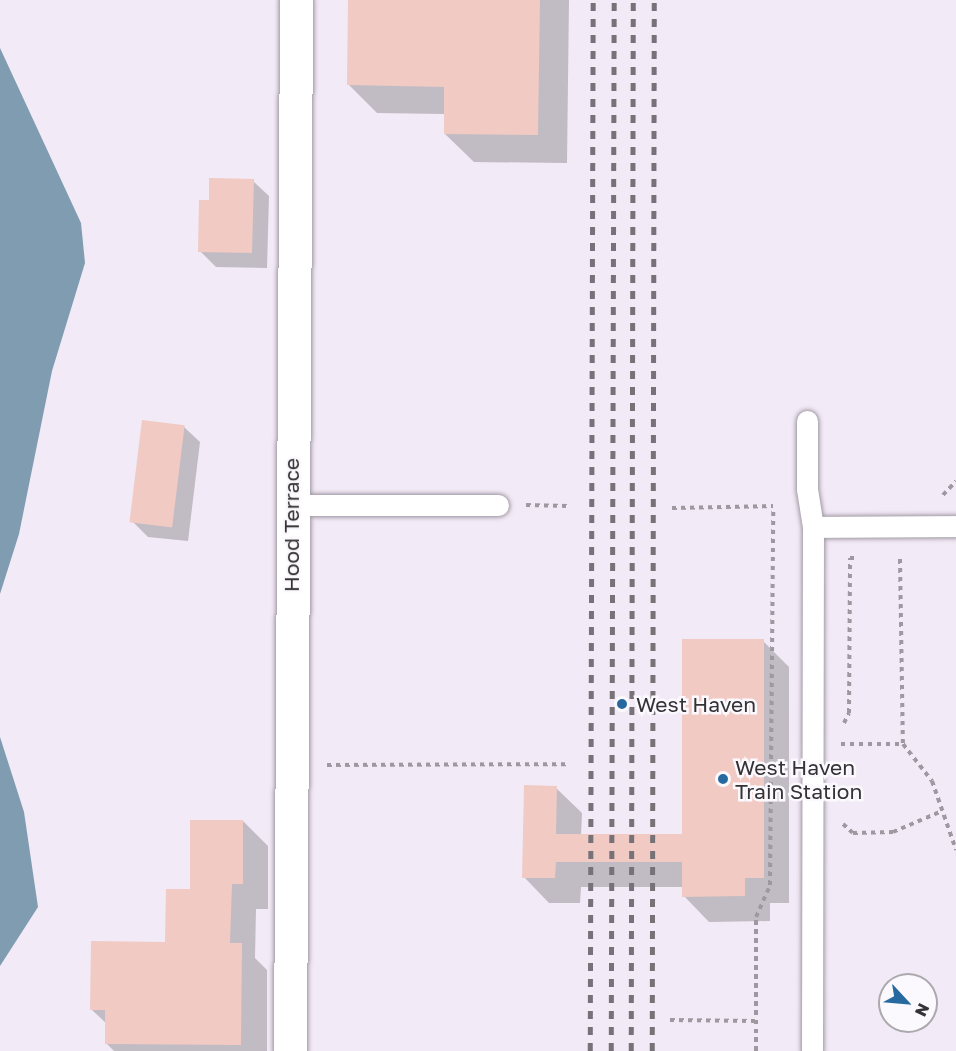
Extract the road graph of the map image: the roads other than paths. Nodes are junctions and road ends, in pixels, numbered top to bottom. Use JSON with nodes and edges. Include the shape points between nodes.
{"nodes":[{"id":1,"x":296,"y":0,"type":"edge"},
{"id":2,"x":807,"y":421,"type":"dead end"},
{"id":3,"x":291,"y":505,"type":"junction"},
{"id":4,"x":498,"y":505,"type":"road end"},
{"id":5,"x":956,"y":526,"type":"edge"},
{"id":6,"x":813,"y":527,"type":"junction"},
{"id":7,"x":812,"y":1041,"type":"edge"},
{"id":8,"x":290,"y":1051,"type":"edge"},
{"id":9,"x":822,"y":1051,"type":"edge"}],
"edges":[{"from":1,"to":3,"type":"street","name":"Hood Terrace"},
{"from":2,"to":6,"type":"lane","via":[[807,489]]},
{"from":3,"to":4,"type":"lane"},
{"from":3,"to":8,"type":"street","name":"Hood Terrace"},
{"from":5,"to":6,"type":"lane"},
{"from":6,"to":7,"type":"lane"},
{"from":7,"to":9,"type":"lane"}]}
